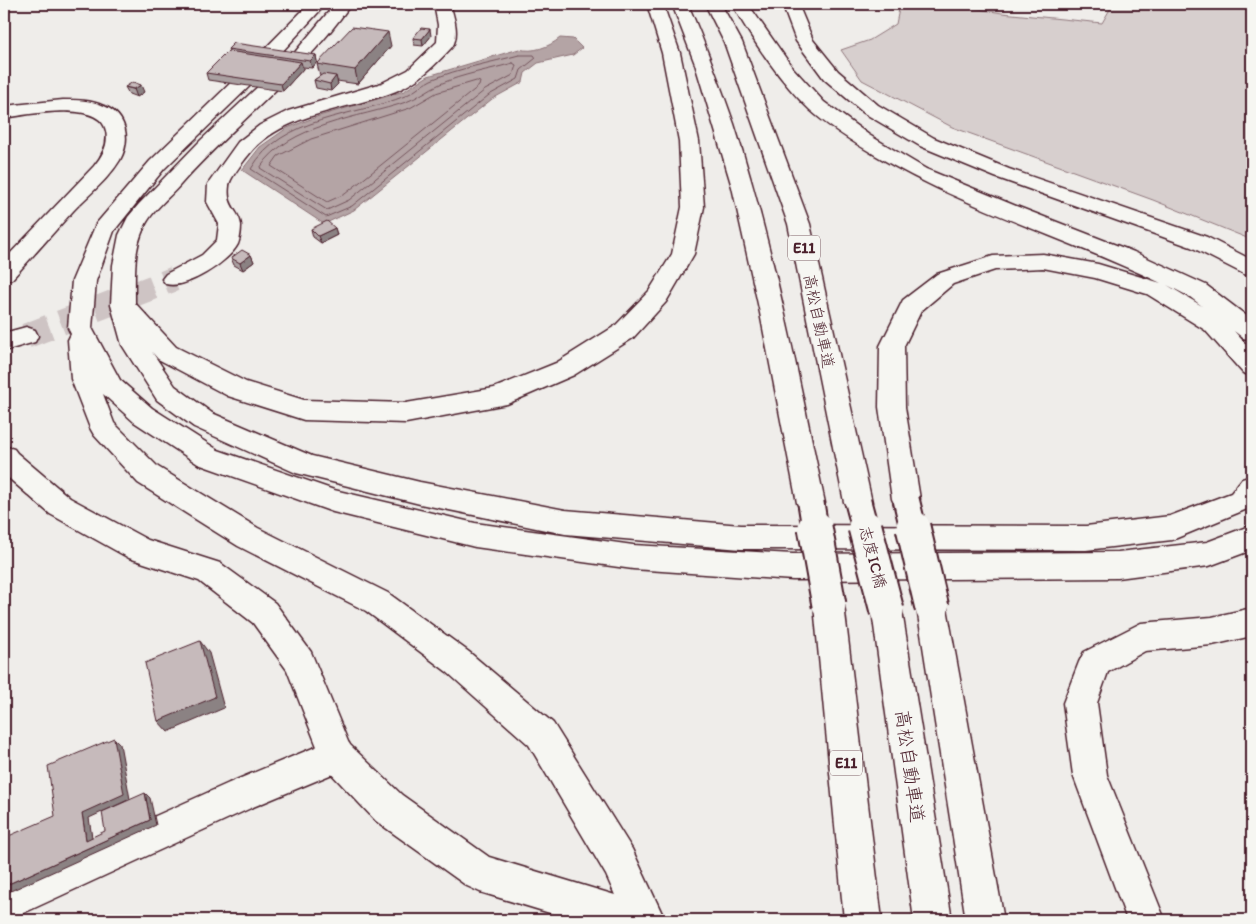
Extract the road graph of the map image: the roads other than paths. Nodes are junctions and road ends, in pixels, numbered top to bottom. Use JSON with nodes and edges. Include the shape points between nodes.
{"nodes":[{"id":1,"x":318,"y":4,"type":"edge"},
{"id":2,"x":343,"y":4,"type":"edge"},
{"id":3,"x":442,"y":4,"type":"edge"},
{"id":4,"x":655,"y":4,"type":"edge"},
{"id":5,"x":680,"y":4,"type":"edge"},
{"id":6,"x":713,"y":4,"type":"edge"},
{"id":7,"x":740,"y":4,"type":"edge"},
{"id":8,"x":790,"y":4,"type":"edge"},
{"id":9,"x":4,"y":112,"type":"edge"},
{"id":10,"x":1252,"y":269,"type":"edge"},
{"id":11,"x":4,"y":274,"type":"edge"},
{"id":12,"x":174,"y":279,"type":"tunnel mouth"},
{"id":13,"x":123,"y":305,"type":"junction"},
{"id":14,"x":80,"y":328,"type":"junction"},
{"id":15,"x":1252,"y":332,"type":"edge"},
{"id":16,"x":1252,"y":367,"type":"edge"},
{"id":17,"x":4,"y":456,"type":"edge"},
{"id":18,"x":1252,"y":487,"type":"edge"},
{"id":19,"x":858,"y":502,"type":"joint"},
{"id":20,"x":1252,"y":537,"type":"edge"},
{"id":21,"x":887,"y":611,"type":"joint"},
{"id":22,"x":1252,"y":622,"type":"edge"},
{"id":23,"x":337,"y":755,"type":"junction"},
{"id":24,"x":4,"y":904,"type":"edge"},
{"id":25,"x":635,"y":920,"type":"edge"},
{"id":26,"x":646,"y":920,"type":"edge"},
{"id":27,"x":863,"y":920,"type":"edge"},
{"id":28,"x":933,"y":920,"type":"edge"},
{"id":29,"x":985,"y":920,"type":"edge"},
{"id":30,"x":1146,"y":920,"type":"edge"}],
"edges":[{"from":1,"to":14,"type":"main road","via":[[157,165],[104,228],[84,281]]},
{"from":2,"to":13,"type":"main road","via":[[329,25],[278,82],[181,170],[133,227],[124,263]]},
{"from":3,"to":12,"type":"main road","via":[[447,25],[446,43],[415,74],[389,88],[296,115],[267,129],[245,146],[218,184],[218,202],[230,224],[228,242],[210,260]]},
{"from":4,"to":13,"type":"main road","via":[[671,54],[689,142],[693,207],[684,254],[658,296],[624,332],[565,369],[498,397],[406,413],[304,410],[237,389],[167,353]]},
{"from":5,"to":27,"type":"main road","number":"E11","bridge":true,"via":[[702,55],[750,211],[811,503],[829,605]]},
{"from":6,"to":19,"type":"main road","name":"高松自動車道","number":"E11","via":[[733,42],[798,224]]},
{"from":7,"to":15,"type":"main road","via":[[792,78],[817,106],[862,139],[920,173],[1126,257],[1198,291]]},
{"from":8,"to":10,"type":"main road","via":[[805,41],[831,75],[871,109],[927,142],[1002,173],[1199,242]]},
{"from":9,"to":11,"type":"main road","via":[[61,107],[96,110],[112,119],[118,132],[105,168]]},
{"from":13,"to":18,"type":"main road","via":[[134,345],[166,393],[203,420],[306,465],[420,493],[565,522],[741,537],[1086,538],[1172,528],[1241,501]]},
{"from":14,"to":20,"type":"main road","via":[[110,386],[143,415],[208,457],[333,501],[475,535],[633,557],[793,567],[1118,565],[1209,554]]},
{"from":14,"to":26,"type":"main road","via":[[84,379],[103,428],[148,475],[248,537],[377,602],[458,662],[541,734],[619,862]]},
{"from":16,"to":29,"type":"main road","bridge":true,"via":[[1214,324],[1155,289],[1098,271],[1043,261],[993,263],[945,279],[911,306],[892,346],[892,407],[906,499],[932,608]]},
{"from":17,"to":23,"type":"main road","via":[[60,506],[139,549],[209,572],[264,613],[300,662]]},
{"from":19,"to":21,"type":"main road","name":"志度IC橋","number":"E11","bridge":true},
{"from":21,"to":28,"type":"main road","name":"高松自動車道","number":"E11"},
{"from":22,"to":30,"type":"main road","via":[[1212,631],[1141,637],[1095,662],[1080,703],[1090,775]]},
{"from":23,"to":24,"type":"main road","via":[[241,795]]},
{"from":23,"to":25,"type":"main road","via":[[390,808],[480,873]]}]}
